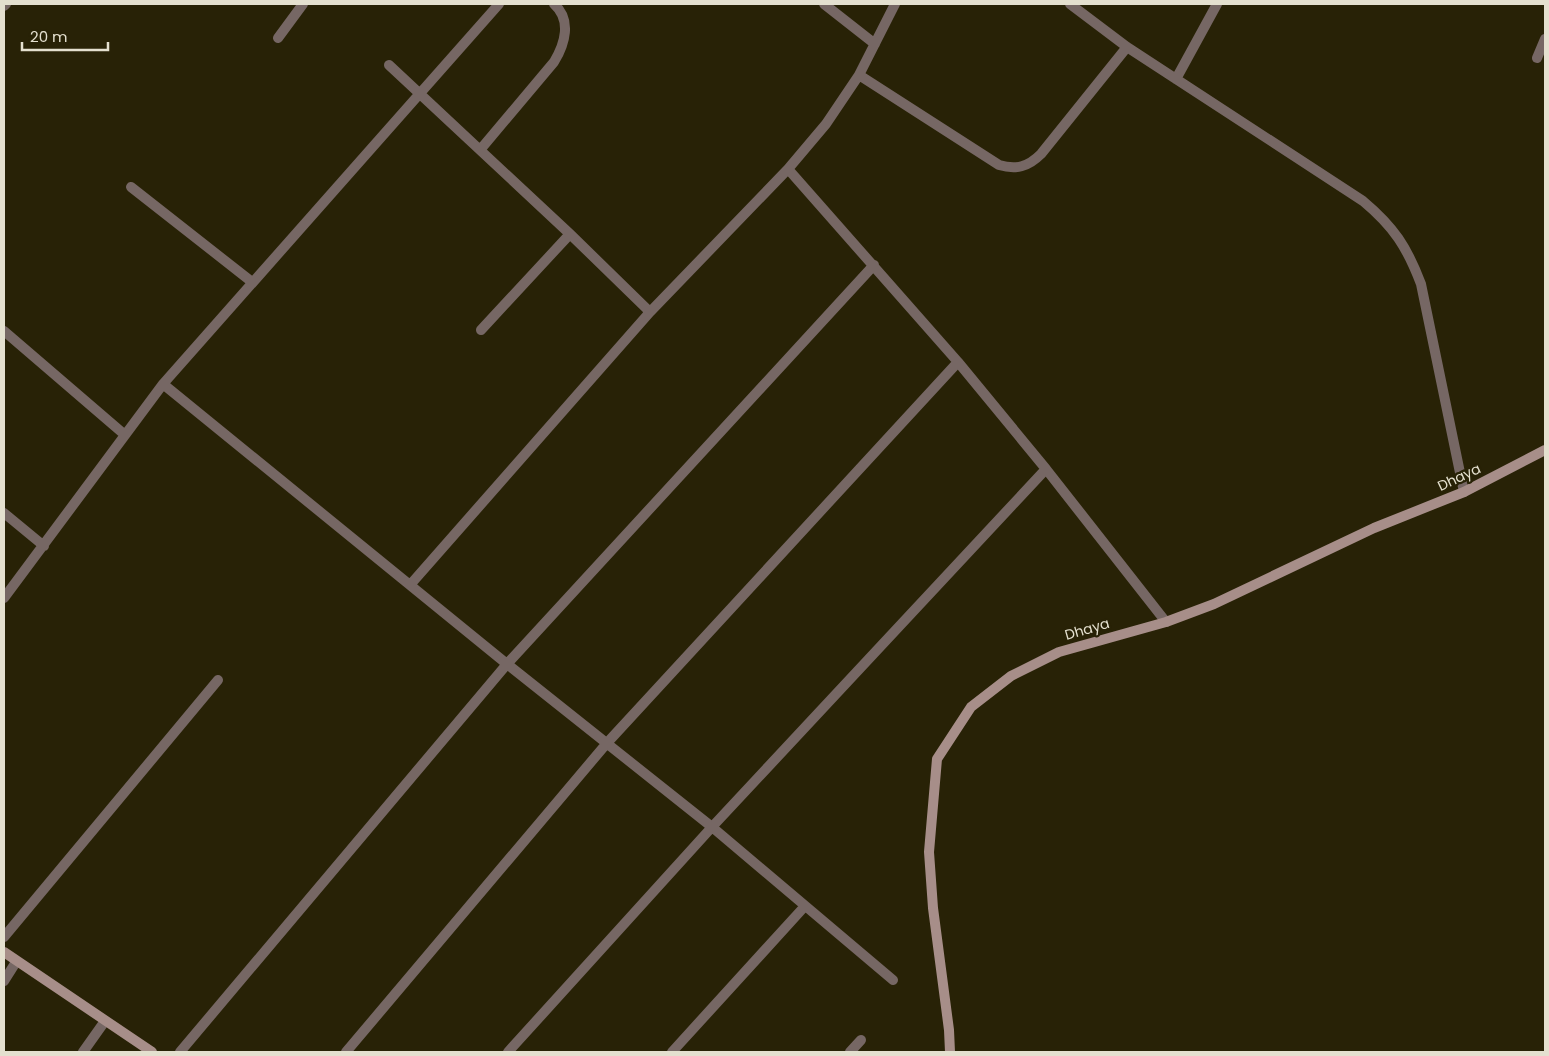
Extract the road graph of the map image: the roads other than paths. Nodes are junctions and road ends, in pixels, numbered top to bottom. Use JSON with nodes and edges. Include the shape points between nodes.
{"nodes":[{"id":1,"x":303,"y":4,"type":"edge"},
{"id":2,"x":499,"y":4,"type":"edge"},
{"id":3,"x":554,"y":4,"type":"edge"},
{"id":4,"x":824,"y":4,"type":"edge"},
{"id":5,"x":895,"y":4,"type":"edge"},
{"id":6,"x":1070,"y":4,"type":"edge"},
{"id":7,"x":1217,"y":4,"type":"edge"},
{"id":8,"x":278,"y":38,"type":"dead end"},
{"id":9,"x":1545,"y":39,"type":"edge"},
{"id":10,"x":875,"y":44,"type":"junction"},
{"id":11,"x":1127,"y":47,"type":"junction"},
{"id":12,"x":1537,"y":58,"type":"dead end"},
{"id":13,"x":389,"y":65,"type":"dead end"},
{"id":14,"x":859,"y":75,"type":"junction"},
{"id":15,"x":1176,"y":79,"type":"junction"},
{"id":16,"x":419,"y":93,"type":"junction"},
{"id":17,"x":480,"y":150,"type":"junction"},
{"id":18,"x":788,"y":169,"type":"junction"},
{"id":19,"x":131,"y":187,"type":"dead end"},
{"id":20,"x":570,"y":234,"type":"junction"},
{"id":21,"x":874,"y":265,"type":"junction"},
{"id":22,"x":252,"y":282,"type":"junction"},
{"id":23,"x":650,"y":312,"type":"junction"},
{"id":24,"x":480,"y":330,"type":"dead end"},
{"id":25,"x":4,"y":331,"type":"edge"},
{"id":26,"x":958,"y":362,"type":"junction"},
{"id":27,"x":163,"y":384,"type":"junction"},
{"id":28,"x":126,"y":435,"type":"junction"},
{"id":29,"x":1545,"y":450,"type":"edge"},
{"id":30,"x":1046,"y":468,"type":"junction"},
{"id":31,"x":1464,"y":492,"type":"junction"},
{"id":32,"x":4,"y":513,"type":"edge"},
{"id":33,"x":44,"y":546,"type":"junction"},
{"id":34,"x":410,"y":585,"type":"junction"},
{"id":35,"x":4,"y":598,"type":"edge"},
{"id":36,"x":1166,"y":622,"type":"junction"},
{"id":37,"x":507,"y":664,"type":"junction"},
{"id":38,"x":218,"y":680,"type":"dead end"},
{"id":39,"x":607,"y":743,"type":"junction"},
{"id":40,"x":712,"y":827,"type":"junction"},
{"id":41,"x":805,"y":906,"type":"junction"},
{"id":42,"x":4,"y":937,"type":"edge"},
{"id":43,"x":4,"y":952,"type":"edge"},
{"id":44,"x":16,"y":962,"type":"junction"},
{"id":45,"x":893,"y":980,"type":"dead end"},
{"id":46,"x":4,"y":981,"type":"edge"},
{"id":47,"x":105,"y":1021,"type":"junction"},
{"id":48,"x":861,"y":1040,"type":"dead end"},
{"id":49,"x":83,"y":1052,"type":"edge"},
{"id":50,"x":152,"y":1052,"type":"edge"},
{"id":51,"x":180,"y":1052,"type":"edge"},
{"id":52,"x":346,"y":1052,"type":"edge"},
{"id":53,"x":508,"y":1052,"type":"edge"},
{"id":54,"x":672,"y":1052,"type":"edge"},
{"id":55,"x":850,"y":1052,"type":"edge"},
{"id":56,"x":950,"y":1052,"type":"edge"}],
"edges":[{"from":1,"to":8,"type":"street"},
{"from":2,"to":16,"type":"street"},
{"from":3,"to":17,"type":"street","via":[[564,21],[566,36],[562,49]]},
{"from":4,"to":10,"type":"street"},
{"from":5,"to":10,"type":"street"},
{"from":6,"to":11,"type":"street"},
{"from":7,"to":15,"type":"street"},
{"from":9,"to":12,"type":"street"},
{"from":10,"to":14,"type":"street"},
{"from":11,"to":14,"type":"street","via":[[1041,154],[1027,166],[1018,168],[999,164]]},
{"from":11,"to":15,"type":"street"},
{"from":13,"to":16,"type":"street"},
{"from":14,"to":18,"type":"street","via":[[826,124]]},
{"from":15,"to":31,"type":"street","via":[[1364,201],[1399,238],[1421,284]]},
{"from":16,"to":17,"type":"street"},
{"from":16,"to":22,"type":"street"},
{"from":17,"to":20,"type":"street"},
{"from":18,"to":21,"type":"street"},
{"from":18,"to":23,"type":"street"},
{"from":19,"to":22,"type":"street"},
{"from":20,"to":23,"type":"street"},
{"from":20,"to":24,"type":"street"},
{"from":21,"to":26,"type":"street"},
{"from":21,"to":37,"type":"street"},
{"from":22,"to":27,"type":"street"},
{"from":23,"to":34,"type":"street"},
{"from":25,"to":28,"type":"street"},
{"from":26,"to":30,"type":"street"},
{"from":26,"to":39,"type":"street"},
{"from":27,"to":28,"type":"street"},
{"from":27,"to":34,"type":"street"},
{"from":28,"to":33,"type":"street"},
{"from":29,"to":31,"type":"street","name":"Dhaya"},
{"from":30,"to":36,"type":"street"},
{"from":30,"to":40,"type":"street"},
{"from":31,"to":36,"type":"street","name":"Dhaya","via":[[1374,528],[1214,604]]},
{"from":32,"to":33,"type":"street"},
{"from":33,"to":35,"type":"street"},
{"from":34,"to":37,"type":"street"},
{"from":36,"to":56,"type":"street","name":"Dhaya","via":[[1059,652],[1011,676],[971,707],[937,759],[929,852],[932,908]]},
{"from":37,"to":39,"type":"street"},
{"from":37,"to":51,"type":"street"},
{"from":38,"to":42,"type":"street"},
{"from":39,"to":40,"type":"street"},
{"from":39,"to":52,"type":"street"},
{"from":40,"to":41,"type":"street"},
{"from":40,"to":53,"type":"street"},
{"from":41,"to":45,"type":"street"},
{"from":41,"to":54,"type":"street"},
{"from":43,"to":44,"type":"street"},
{"from":44,"to":46,"type":"street"},
{"from":44,"to":47,"type":"street"},
{"from":47,"to":49,"type":"street"},
{"from":47,"to":50,"type":"street"},
{"from":48,"to":55,"type":"street"}]}
